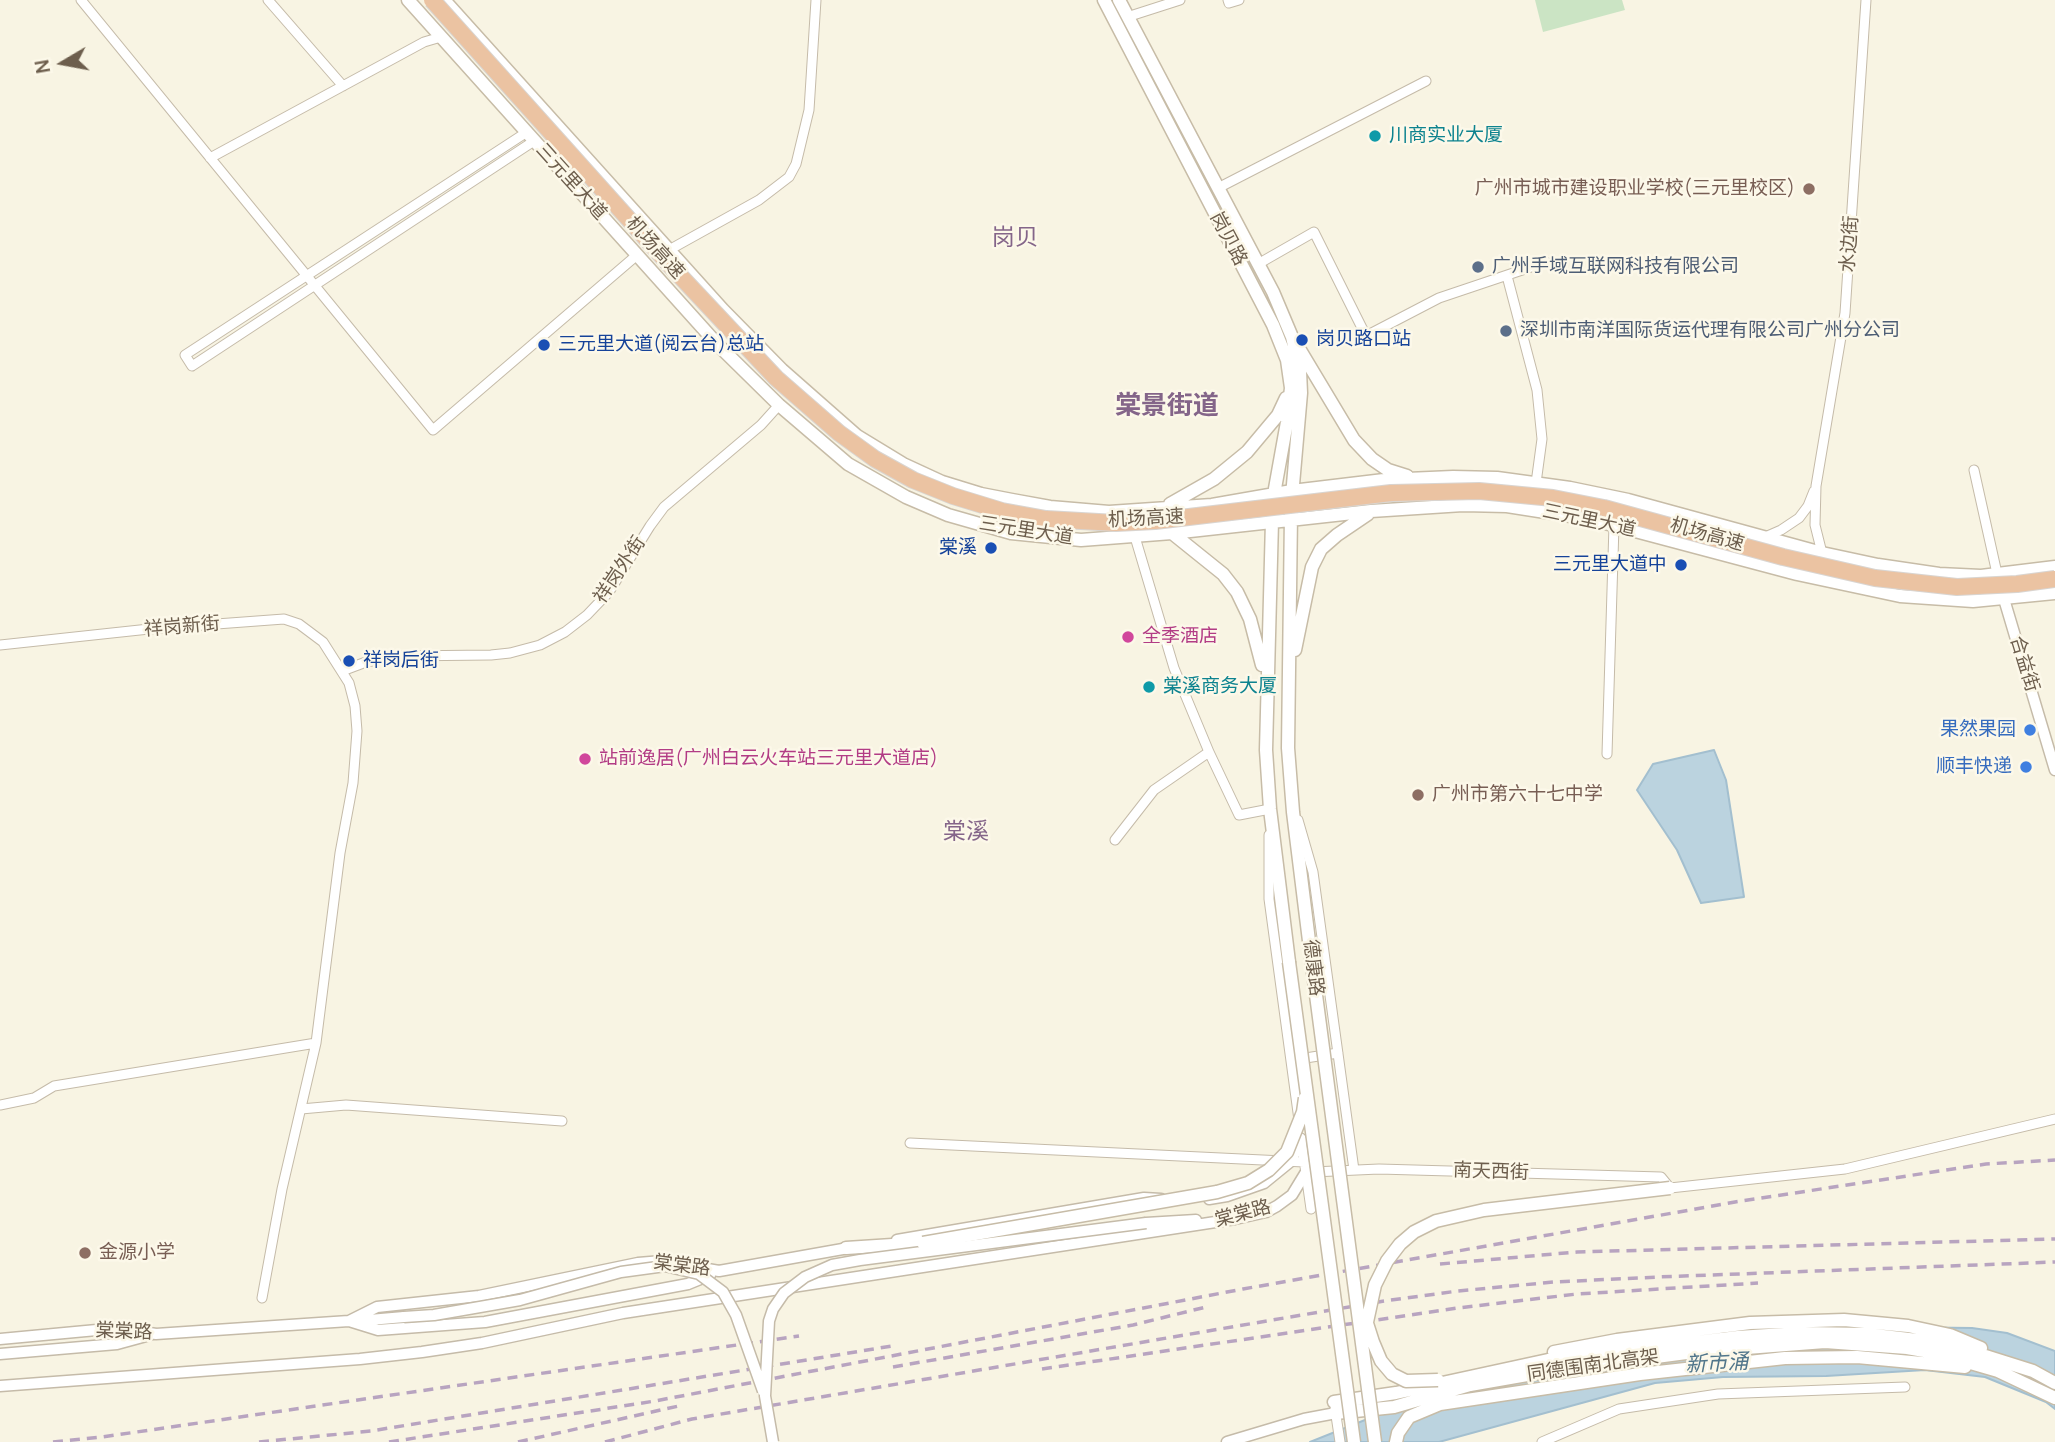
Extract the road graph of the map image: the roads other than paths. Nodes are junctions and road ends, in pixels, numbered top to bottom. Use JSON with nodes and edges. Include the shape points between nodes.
{"nodes":[{"id":1,"x":80,"y":0,"type":"edge"},
{"id":2,"x":268,"y":0,"type":"edge"},
{"id":3,"x":408,"y":0,"type":"edge"},
{"id":4,"x":432,"y":0,"type":"edge"},
{"id":5,"x":444,"y":0,"type":"edge"},
{"id":6,"x":816,"y":0,"type":"edge"},
{"id":7,"x":1104,"y":0,"type":"edge"},
{"id":8,"x":1119,"y":0,"type":"edge"},
{"id":9,"x":1180,"y":0,"type":"edge"},
{"id":10,"x":1228,"y":0,"type":"edge"},
{"id":11,"x":1240,"y":0,"type":"edge"},
{"id":12,"x":1866,"y":0,"type":"edge"},
{"id":13,"x":1128,"y":17,"type":"junction"},
{"id":14,"x":441,"y":37,"type":"junction"},
{"id":15,"x":1426,"y":81,"type":"dead end"},
{"id":16,"x":343,"y":86,"type":"junction"},
{"id":17,"x":565,"y":135,"type":"junction"},
{"id":18,"x":530,"y":136,"type":"junction"},
{"id":19,"x":545,"y":152,"type":"junction"},
{"id":20,"x":210,"y":158,"type":"junction"},
{"id":21,"x":1218,"y":188,"type":"junction"},
{"id":22,"x":669,"y":250,"type":"junction"},
{"id":23,"x":637,"y":255,"type":"junction"},
{"id":24,"x":1546,"y":262,"type":"dead end"},
{"id":25,"x":1258,"y":264,"type":"junction"},
{"id":26,"x":307,"y":276,"type":"junction"},
{"id":27,"x":1507,"y":276,"type":"junction"},
{"id":28,"x":314,"y":285,"type":"junction"},
{"id":29,"x":1292,"y":337,"type":"junction"},
{"id":30,"x":1291,"y":388,"type":"junction"},
{"id":31,"x":779,"y":405,"type":"junction"},
{"id":32,"x":1973,"y":470,"type":"dead end"},
{"id":33,"x":1414,"y":478,"type":"junction"},
{"id":34,"x":1536,"y":482,"type":"junction"},
{"id":35,"x":1816,"y":486,"type":"junction"},
{"id":36,"x":1292,"y":491,"type":"junction"},
{"id":37,"x":1273,"y":494,"type":"junction"},
{"id":38,"x":1144,"y":510,"type":"junction"},
{"id":39,"x":1158,"y":510,"type":"junction"},
{"id":40,"x":1371,"y":511,"type":"junction"},
{"id":41,"x":1291,"y":520,"type":"junction"},
{"id":42,"x":1272,"y":521,"type":"junction"},
{"id":43,"x":1614,"y":525,"type":"junction"},
{"id":44,"x":1172,"y":533,"type":"junction"},
{"id":45,"x":1141,"y":536,"type":"junction"},
{"id":46,"x":1765,"y":537,"type":"junction"},
{"id":47,"x":1822,"y":553,"type":"junction"},
{"id":48,"x":2055,"y":567,"type":"edge"},
{"id":49,"x":1997,"y":575,"type":"junction"},
{"id":50,"x":2055,"y":579,"type":"edge"},
{"id":51,"x":2055,"y":593,"type":"edge"},
{"id":52,"x":2004,"y":599,"type":"junction"},
{"id":53,"x":0,"y":645,"type":"edge"},
{"id":54,"x":342,"y":671,"type":"junction"},
{"id":55,"x":1288,"y":685,"type":"junction"},
{"id":56,"x":1266,"y":686,"type":"junction"},
{"id":57,"x":1209,"y":752,"type":"junction"},
{"id":58,"x":1607,"y":754,"type":"dead end"},
{"id":59,"x":2055,"y":770,"type":"edge"},
{"id":60,"x":1292,"y":804,"type":"junction"},
{"id":61,"x":1270,"y":809,"type":"junction"},
{"id":62,"x":1115,"y":840,"type":"dead end"},
{"id":63,"x":316,"y":1044,"type":"junction"},
{"id":64,"x":1338,"y":1053,"type":"junction"},
{"id":65,"x":1290,"y":1060,"type":"junction"},
{"id":66,"x":1305,"y":1074,"type":"junction"},
{"id":67,"x":0,"y":1105,"type":"edge"},
{"id":68,"x":301,"y":1109,"type":"junction"},
{"id":69,"x":2055,"y":1119,"type":"edge"},
{"id":70,"x":562,"y":1121,"type":"dead end"},
{"id":71,"x":1301,"y":1140,"type":"junction"},
{"id":72,"x":910,"y":1143,"type":"dead end"},
{"id":73,"x":1291,"y":1161,"type":"junction"},
{"id":74,"x":1305,"y":1167,"type":"junction"},
{"id":75,"x":1354,"y":1170,"type":"junction"},
{"id":76,"x":1277,"y":1174,"type":"junction"},
{"id":77,"x":1670,"y":1188,"type":"junction"},
{"id":78,"x":1311,"y":1209,"type":"dead end"},
{"id":79,"x":1236,"y":1219,"type":"junction"},
{"id":80,"x":846,"y":1248,"type":"junction"},
{"id":81,"x":793,"y":1259,"type":"junction"},
{"id":82,"x":719,"y":1271,"type":"junction"},
{"id":83,"x":1353,"y":1274,"type":"junction"},
{"id":84,"x":796,"y":1288,"type":"junction"},
{"id":85,"x":262,"y":1298,"type":"dead end"},
{"id":86,"x":349,"y":1321,"type":"junction"},
{"id":87,"x":1367,"y":1322,"type":"junction"},
{"id":88,"x":156,"y":1334,"type":"junction"},
{"id":89,"x":0,"y":1339,"type":"edge"},
{"id":90,"x":0,"y":1354,"type":"edge"},
{"id":91,"x":1549,"y":1366,"type":"junction"},
{"id":92,"x":1998,"y":1371,"type":"junction"},
{"id":93,"x":2033,"y":1371,"type":"junction"},
{"id":94,"x":2055,"y":1383,"type":"edge"},
{"id":95,"x":0,"y":1386,"type":"edge"},
{"id":96,"x":1905,"y":1387,"type":"dead end"},
{"id":97,"x":765,"y":1396,"type":"junction"},
{"id":98,"x":2055,"y":1398,"type":"edge"},
{"id":99,"x":1336,"y":1413,"type":"junction"},
{"id":100,"x":773,"y":1442,"type":"edge"},
{"id":101,"x":1227,"y":1442,"type":"edge"},
{"id":102,"x":1340,"y":1442,"type":"edge"},
{"id":103,"x":1354,"y":1442,"type":"edge"},
{"id":104,"x":1375,"y":1442,"type":"edge"},
{"id":105,"x":1396,"y":1442,"type":"edge"},
{"id":106,"x":1542,"y":1442,"type":"edge"}],
"edges":[{"from":1,"to":20,"type":"street"},
{"from":2,"to":16,"type":"street"},
{"from":3,"to":14,"type":"main road","name":"三元里大道"},
{"from":4,"to":50,"type":"highway","name":"机场高速","bridge":true,"via":[[776,378],[857,447],[935,490],[1022,515],[1115,523],[1391,493],[1517,494],[1604,508],[1875,578],[1957,587]]},
{"from":5,"to":17,"type":"main road","name":"三元里大道"},
{"from":6,"to":22,"type":"street","via":[[808,110],[792,171],[775,190]]},
{"from":7,"to":30,"type":"main road","name":"岗贝路","via":[[1273,325],[1287,360]]},
{"from":8,"to":13,"type":"main road","name":"岗贝路"},
{"from":9,"to":13,"type":"street"},
{"from":10,"to":11,"type":"street"},
{"from":12,"to":35,"type":"street","name":"水边街","via":[[1845,313]]},
{"from":13,"to":21,"type":"main road","name":"岗贝路"},
{"from":14,"to":16,"type":"street"},
{"from":14,"to":18,"type":"main road","name":"三元里大道"},
{"from":15,"to":21,"type":"street"},
{"from":16,"to":20,"type":"street"},
{"from":17,"to":19,"type":"main road"},
{"from":17,"to":22,"type":"main road","name":"三元里大道"},
{"from":18,"to":19,"type":"main road","name":"三元里大道"},
{"from":18,"to":26,"type":"street"},
{"from":18,"to":28,"type":"street"},
{"from":19,"to":23,"type":"main road","name":"三元里大道"},
{"from":20,"to":26,"type":"street"},
{"from":21,"to":25,"type":"main road","name":"岗贝路"},
{"from":22,"to":38,"type":"main road","name":"三元里大道","via":[[809,395],[857,436],[903,464],[958,487],[1012,500],[1085,510]]},
{"from":23,"to":28,"type":"street","via":[[433,430]]},
{"from":23,"to":31,"type":"main road","name":"三元里大道"},
{"from":24,"to":27,"type":"street"},
{"from":25,"to":27,"type":"street","via":[[1314,232],[1366,336],[1439,298]]},
{"from":25,"to":29,"type":"main road","name":"岗贝路"},
{"from":26,"to":28,"type":"street"},
{"from":26,"to":28,"type":"street","via":[[185,355],[192,366]]},
{"from":27,"to":34,"type":"street","via":[[1536,390],[1542,439]]},
{"from":29,"to":33,"type":"main road","via":[[1354,440],[1388,470]]},
{"from":29,"to":36,"type":"main road","name":"岗贝路","via":[[1301,393]]},
{"from":30,"to":37,"type":"main road","name":"岗贝路"},
{"from":30,"to":39,"type":"main road","via":[[1278,415],[1247,452],[1214,479]]},
{"from":31,"to":45,"type":"main road","name":"三元里大道","via":[[848,464],[948,515],[1035,536],[1081,540]]},
{"from":31,"to":54,"type":"street","name":"祥岗外街","via":[[664,507],[609,592],[565,632],[510,653],[399,656]]},
{"from":32,"to":49,"type":"street"},
{"from":33,"to":34,"type":"main road","name":"三元里大道"},
{"from":33,"to":36,"type":"main road","name":"三元里大道"},
{"from":34,"to":46,"type":"main road","name":"三元里大道","via":[[1628,500]]},
{"from":35,"to":46,"type":"street","via":[[1799,518]]},
{"from":35,"to":47,"type":"street","via":[[1815,525]]},
{"from":36,"to":37,"type":"main road","name":"三元里大道"},
{"from":36,"to":41,"type":"main road","name":"德康路"},
{"from":37,"to":39,"type":"main road","name":"三元里大道"},
{"from":37,"to":42,"type":"main road","name":"德康路"},
{"from":38,"to":39,"type":"main road","name":"三元里大道"},
{"from":38,"to":45,"type":"main road","via":[[1153,526]]},
{"from":40,"to":41,"type":"main road","name":"三元里大道"},
{"from":40,"to":43,"type":"main road","name":"三元里大道","via":[[1484,505]]},
{"from":40,"to":55,"type":"main road","via":[[1321,549],[1312,567]]},
{"from":41,"to":42,"type":"main road","name":"三元里大道"},
{"from":41,"to":55,"type":"main road","name":"德康路"},
{"from":42,"to":44,"type":"main road","name":"三元里大道"},
{"from":42,"to":56,"type":"main road","name":"德康路"},
{"from":43,"to":52,"type":"main road","name":"三元里大道","via":[[1880,593],[1947,600]]},
{"from":43,"to":58,"type":"street"},
{"from":44,"to":45,"type":"main road","name":"三元里大道"},
{"from":44,"to":56,"type":"main road","via":[[1223,574],[1237,592],[1257,640]]},
{"from":45,"to":57,"type":"street","via":[[1174,668]]},
{"from":46,"to":47,"type":"main road","name":"三元里大道"},
{"from":47,"to":49,"type":"main road","name":"三元里大道","via":[[1905,569]]},
{"from":48,"to":49,"type":"main road","name":"三元里大道"},
{"from":49,"to":52,"type":"street"},
{"from":51,"to":52,"type":"main road","name":"三元里大道"},
{"from":52,"to":59,"type":"street","name":"合益街"},
{"from":53,"to":54,"type":"street","name":"祥岗新街","via":[[284,619],[315,635]]},
{"from":54,"to":63,"type":"street","name":"祥岗新街","via":[[352,692],[357,750]]},
{"from":55,"to":60,"type":"main road","name":"德康路"},
{"from":56,"to":61,"type":"main road","name":"德康路"},
{"from":57,"to":61,"type":"street","via":[[1239,815]]},
{"from":57,"to":62,"type":"street","via":[[1154,790]]},
{"from":60,"to":64,"type":"street","via":[[1313,872]]},
{"from":60,"to":83,"type":"main road","name":"德康路","bridge":true},
{"from":61,"to":65,"type":"street","via":[[1269,899]]},
{"from":61,"to":66,"type":"main road","name":"德康路","bridge":true},
{"from":63,"to":67,"type":"street","via":[[54,1086],[34,1098]]},
{"from":63,"to":68,"type":"street","name":"祥岗新街"},
{"from":64,"to":65,"type":"street"},
{"from":64,"to":75,"type":"street"},
{"from":65,"to":71,"type":"street"},
{"from":66,"to":80,"type":"main road","bridge":true,"via":[[1303,1112],[1287,1152],[1248,1183],[923,1243]]},
{"from":66,"to":103,"type":"main road","name":"德康路","bridge":true},
{"from":68,"to":70,"type":"street","via":[[346,1105]]},
{"from":68,"to":85,"type":"street","name":"祥岗新街"},
{"from":69,"to":77,"type":"street","via":[[1845,1169]]},
{"from":71,"to":73,"type":"street","name":"棠棠路"},
{"from":71,"to":74,"type":"street"},
{"from":72,"to":73,"type":"street","name":"南天西街"},
{"from":73,"to":74,"type":"street","name":"南天西街"},
{"from":73,"to":76,"type":"street","name":"棠棠路"},
{"from":74,"to":75,"type":"street","name":"南天西街"},
{"from":74,"to":76,"type":"street"},
{"from":74,"to":78,"type":"street"},
{"from":74,"to":79,"type":"street","name":"棠棠路","via":[[1292,1195],[1266,1212]]},
{"from":75,"to":77,"type":"street","name":"南天西街","via":[[1661,1177]]},
{"from":76,"to":80,"type":"street","name":"棠棠路","via":[[1254,1188],[1227,1196],[1144,1198]]},
{"from":77,"to":87,"type":"main road","bridge":true,"via":[[1484,1210],[1436,1221],[1414,1232],[1387,1261],[1375,1284]]},
{"from":79,"to":84,"type":"street","name":"棠棠路"},
{"from":79,"to":97,"type":"street","bridge":true,"via":[[1146,1223],[832,1265],[805,1277],[773,1309],[766,1344]]},
{"from":80,"to":81,"type":"street","name":"棠棠路"},
{"from":81,"to":82,"type":"street","name":"棠棠路"},
{"from":81,"to":84,"type":"street","via":[[809,1271],[808,1279]]},
{"from":82,"to":86,"type":"street","via":[[688,1284],[485,1322],[378,1330]]},
{"from":82,"to":86,"type":"street","name":"棠棠路","via":[[662,1261],[638,1263],[479,1296],[377,1307]]},
{"from":83,"to":87,"type":"main road","bridge":true},
{"from":83,"to":104,"type":"main road","name":"德康路","bridge":true},
{"from":84,"to":95,"type":"street","name":"棠棠路","via":[[623,1313],[422,1352]]},
{"from":86,"to":88,"type":"street","name":"棠棠路"},
{"from":86,"to":97,"type":"street","bridge":true,"via":[[433,1315],[520,1300],[621,1272],[665,1266],[699,1273],[723,1292]]},
{"from":87,"to":93,"type":"main road","bridge":true,"via":[[1381,1361],[1406,1381],[1461,1376],[1616,1340],[1800,1320],[1887,1323],[1937,1332]]},
{"from":88,"to":89,"type":"street","name":"棠棠路","via":[[118,1328]]},
{"from":88,"to":90,"type":"street","via":[[107,1345]]},
{"from":91,"to":92,"type":"main road","name":"同德围南北高架","via":[[1825,1342],[1907,1348]]},
{"from":91,"to":93,"type":"main road","name":"同德围南北高架","via":[[1738,1337],[1828,1333],[1917,1340]]},
{"from":91,"to":99,"type":"main road","name":"同德围南北高架","via":[[1408,1391]]},
{"from":92,"to":98,"type":"main road","name":"同德围南北高架"},
{"from":92,"to":105,"type":"main road","via":[[1857,1357],[1785,1357],[1698,1367],[1453,1401],[1409,1417]]},
{"from":93,"to":94,"type":"main road","name":"同德围南北高架"},
{"from":96,"to":106,"type":"street","via":[[1718,1394],[1619,1409]]},
{"from":97,"to":100,"type":"street","bridge":true},
{"from":99,"to":101,"type":"street"},
{"from":99,"to":102,"type":"street"}]}
